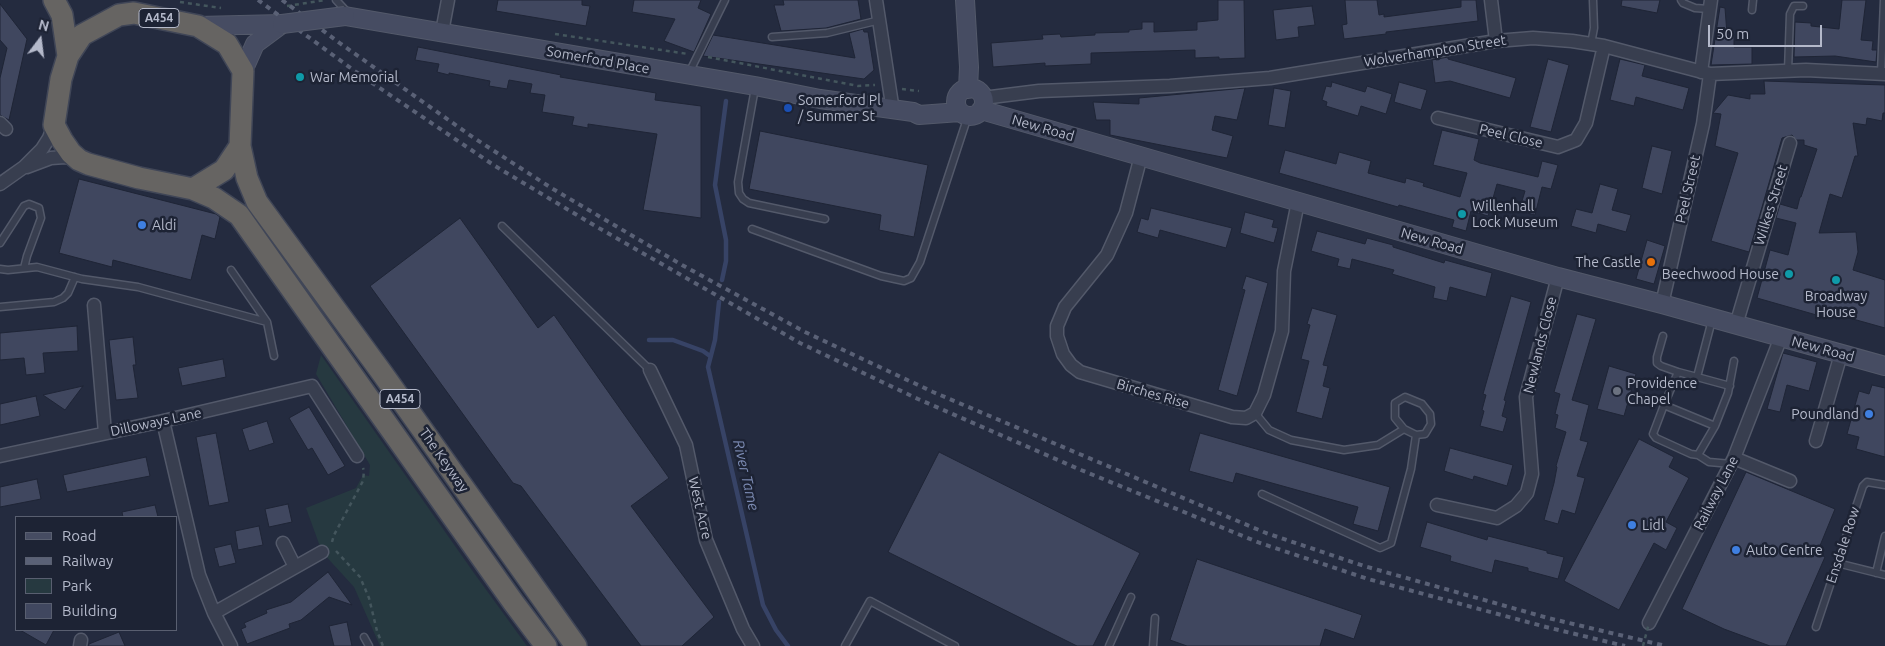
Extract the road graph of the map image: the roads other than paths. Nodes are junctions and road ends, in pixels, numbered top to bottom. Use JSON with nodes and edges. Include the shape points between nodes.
{"nodes":[{"id":1,"x":54,"y":0,"type":"edge"},
{"id":2,"x":336,"y":0,"type":"edge"},
{"id":3,"x":448,"y":0,"type":"edge"},
{"id":4,"x":725,"y":0,"type":"edge"},
{"id":5,"x":876,"y":0,"type":"edge"},
{"id":6,"x":965,"y":0,"type":"edge"},
{"id":7,"x":1491,"y":0,"type":"edge"},
{"id":8,"x":1594,"y":0,"type":"edge"},
{"id":9,"x":1681,"y":0,"type":"edge"},
{"id":10,"x":1753,"y":0,"type":"edge"},
{"id":11,"x":1884,"y":0,"type":"edge"},
{"id":12,"x":1710,"y":5,"type":"edge"},
{"id":13,"x":1803,"y":6,"type":"dead end"},
{"id":14,"x":113,"y":8,"type":"edge"},
{"id":15,"x":1752,"y":10,"type":"dead end"},
{"id":16,"x":348,"y":16,"type":"junction"},
{"id":17,"x":880,"y":20,"type":"junction"},
{"id":18,"x":282,"y":24,"type":"junction"},
{"id":19,"x":198,"y":26,"type":"junction"},
{"id":20,"x":442,"y":32,"type":"junction"},
{"id":21,"x":772,"y":37,"type":"dead end"},
{"id":22,"x":1496,"y":40,"type":"junction"},
{"id":23,"x":1591,"y":44,"type":"junction"},
{"id":24,"x":1604,"y":46,"type":"junction"},
{"id":25,"x":68,"y":56,"type":"junction"},
{"id":26,"x":242,"y":70,"type":"junction"},
{"id":27,"x":1788,"y":71,"type":"junction"},
{"id":28,"x":1705,"y":73,"type":"junction"},
{"id":29,"x":1883,"y":73,"type":"edge"},
{"id":30,"x":687,"y":76,"type":"junction"},
{"id":31,"x":755,"y":86,"type":"junction"},
{"id":32,"x":969,"y":104,"type":"junction"},
{"id":33,"x":893,"y":110,"type":"junction"},
{"id":34,"x":1438,"y":118,"type":"dead end"},
{"id":35,"x":54,"y":125,"type":"junction"},
{"id":36,"x":1790,"y":143,"type":"dead end"},
{"id":37,"x":240,"y":146,"type":"junction"},
{"id":38,"x":1141,"y":156,"type":"junction"},
{"id":39,"x":78,"y":160,"type":"junction"},
{"id":40,"x":24,"y":167,"type":"junction"},
{"id":41,"x":0,"y":184,"type":"edge"},
{"id":42,"x":193,"y":189,"type":"junction"},
{"id":43,"x":1298,"y":202,"type":"junction"},
{"id":44,"x":825,"y":219,"type":"dead end"},
{"id":45,"x":502,"y":226,"type":"dead end"},
{"id":46,"x":752,"y":229,"type":"dead end"},
{"id":47,"x":0,"y":243,"type":"edge"},
{"id":48,"x":0,"y":268,"type":"edge"},
{"id":49,"x":24,"y":268,"type":"junction"},
{"id":50,"x":231,"y":270,"type":"dead end"},
{"id":51,"x":75,"y":277,"type":"junction"},
{"id":52,"x":1558,"y":277,"type":"junction"},
{"id":53,"x":1662,"y":304,"type":"junction"},
{"id":54,"x":94,"y":305,"type":"dead end"},
{"id":55,"x":0,"y":307,"type":"edge"},
{"id":56,"x":333,"y":307,"type":"junction"},
{"id":57,"x":1713,"y":319,"type":"junction"},
{"id":58,"x":315,"y":321,"type":"junction"},
{"id":59,"x":268,"y":322,"type":"junction"},
{"id":60,"x":1736,"y":325,"type":"junction"},
{"id":61,"x":1663,"y":336,"type":"dead end"},
{"id":62,"x":1781,"y":338,"type":"junction"},
{"id":63,"x":1842,"y":354,"type":"junction"},
{"id":64,"x":274,"y":356,"type":"dead end"},
{"id":65,"x":1734,"y":362,"type":"dead end"},
{"id":66,"x":1885,"y":366,"type":"edge"},
{"id":67,"x":650,"y":370,"type":"joint"},
{"id":68,"x":1678,"y":372,"type":"junction"},
{"id":69,"x":1697,"y":377,"type":"junction"},
{"id":70,"x":1730,"y":386,"type":"junction"},
{"id":71,"x":1664,"y":406,"type":"junction"},
{"id":72,"x":1255,"y":414,"type":"junction"},
{"id":73,"x":163,"y":421,"type":"junction"},
{"id":74,"x":1715,"y":426,"type":"junction"},
{"id":75,"x":1404,"y":429,"type":"junction"},
{"id":76,"x":105,"y":433,"type":"junction"},
{"id":77,"x":1416,"y":435,"type":"junction"},
{"id":78,"x":1816,"y":441,"type":"dead end"},
{"id":79,"x":1698,"y":455,"type":"junction"},
{"id":80,"x":0,"y":456,"type":"edge"},
{"id":81,"x":358,"y":456,"type":"road end"},
{"id":82,"x":1733,"y":461,"type":"junction"},
{"id":83,"x":1790,"y":481,"type":"dead end"},
{"id":84,"x":1885,"y":485,"type":"edge"},
{"id":85,"x":1262,"y":494,"type":"dead end"},
{"id":86,"x":1437,"y":505,"type":"dead end"},
{"id":87,"x":1885,"y":536,"type":"edge"},
{"id":88,"x":283,"y":543,"type":"dead end"},
{"id":89,"x":322,"y":552,"type":"dead end"},
{"id":90,"x":1837,"y":563,"type":"junction"},
{"id":91,"x":295,"y":567,"type":"junction"},
{"id":92,"x":1876,"y":573,"type":"junction"},
{"id":93,"x":1885,"y":575,"type":"edge"},
{"id":94,"x":1131,"y":597,"type":"dead end"},
{"id":95,"x":214,"y":613,"type":"junction"},
{"id":96,"x":1155,"y":618,"type":"dead end"},
{"id":97,"x":1649,"y":623,"type":"road end"},
{"id":98,"x":1816,"y":626,"type":"dead end"},
{"id":99,"x":364,"y":637,"type":"dead end"},
{"id":100,"x":231,"y":646,"type":"edge"},
{"id":101,"x":369,"y":646,"type":"edge"},
{"id":102,"x":546,"y":646,"type":"edge"},
{"id":103,"x":576,"y":646,"type":"edge"},
{"id":104,"x":753,"y":646,"type":"edge"},
{"id":105,"x":845,"y":646,"type":"edge"},
{"id":106,"x":955,"y":646,"type":"edge"},
{"id":107,"x":1109,"y":646,"type":"edge"},
{"id":108,"x":1153,"y":646,"type":"edge"}],
"edges":[{"from":1,"to":25,"type":"highway","number":"A454","via":[[62,15]]},
{"from":2,"to":16,"type":"lane"},
{"from":3,"to":20,"type":"street"},
{"from":4,"to":30,"type":"lane"},
{"from":5,"to":17,"type":"street"},
{"from":6,"to":32,"type":"main road"},
{"from":7,"to":22,"type":"street"},
{"from":8,"to":23,"type":"lane"},
{"from":9,"to":12,"type":"lane","via":[[1695,8]]},
{"from":10,"to":15,"type":"lane"},
{"from":11,"to":29,"type":"lane"},
{"from":12,"to":28,"type":"street","name":"Peel Street"},
{"from":13,"to":27,"type":"lane","via":[[1794,6],[1790,14]]},
{"from":14,"to":19,"type":"highway","number":"A454"},
{"from":14,"to":25,"type":"highway","number":"A454","via":[[82,35]]},
{"from":16,"to":18,"type":"main road","name":"Somerford Place","bridge":true},
{"from":16,"to":20,"type":"main road","name":"Somerford Place"},
{"from":17,"to":21,"type":"lane","via":[[827,33]]},
{"from":17,"to":33,"type":"street"},
{"from":18,"to":19,"type":"main road","name":"Somerford Place"},
{"from":18,"to":26,"type":"main road","via":[[255,44]]},
{"from":19,"to":26,"type":"highway","number":"A454","via":[[227,44]]},
{"from":20,"to":30,"type":"main road","name":"Somerford Place"},
{"from":22,"to":23,"type":"street","name":"Wolverhampton Street","via":[[1533,38]]},
{"from":22,"to":32,"type":"street","name":"Wolverhampton Street","via":[[1270,78],[1039,91]]},
{"from":23,"to":24,"type":"street","name":"Wolverhampton Street"},
{"from":24,"to":28,"type":"street","name":"Wolverhampton Street"},
{"from":24,"to":34,"type":"street","name":"Peel Close","via":[[1586,123],[1576,140],[1558,147]]},
{"from":25,"to":35,"type":"highway","number":"A454","via":[[60,79]]},
{"from":26,"to":37,"type":"highway","number":"A454"},
{"from":27,"to":28,"type":"street","name":"Wolverhampton Street"},
{"from":27,"to":29,"type":"street","name":"Wolverhampton Street"},
{"from":28,"to":53,"type":"street","name":"Peel Street","via":[[1703,124]]},
{"from":30,"to":31,"type":"main road","name":"Somerford Place"},
{"from":31,"to":33,"type":"main road","name":"Somerford Place"},
{"from":31,"to":44,"type":"lane","via":[[739,192],[749,203]]},
{"from":32,"to":33,"type":"main road","name":"Somerford Place","via":[[918,107],[913,112]]},
{"from":32,"to":38,"type":"main road","name":"New Road"},
{"from":32,"to":46,"type":"lane","via":[[920,262],[911,278],[904,282],[881,276]]},
{"from":35,"to":39,"type":"highway"},
{"from":35,"to":40,"type":"street","via":[[42,149]]},
{"from":36,"to":60,"type":"street","name":"Wilkes Street"},
{"from":37,"to":42,"type":"highway","via":[[224,170]]},
{"from":37,"to":56,"type":"highway","name":"The Keyway","number":"A454","via":[[247,178],[258,202]]},
{"from":38,"to":43,"type":"main road","name":"New Road"},
{"from":38,"to":72,"type":"street","name":"Birches Rise","via":[[1126,213],[1107,255],[1065,307],[1057,326],[1063,354],[1080,372],[1232,417],[1246,418]]},
{"from":39,"to":40,"type":"street","via":[[51,158]]},
{"from":39,"to":42,"type":"highway","number":"A454","via":[[139,178]]},
{"from":40,"to":41,"type":"street"},
{"from":42,"to":58,"type":"highway","name":"The Keyway","number":"A454","via":[[239,215]]},
{"from":43,"to":52,"type":"main road","name":"New Road"},
{"from":43,"to":72,"type":"street","via":[[1284,271],[1282,331],[1264,395]]},
{"from":45,"to":67,"type":"lane"},
{"from":47,"to":49,"type":"lane","via":[[24,206],[29,204],[39,208],[41,218]]},
{"from":48,"to":49,"type":"lane"},
{"from":49,"to":51,"type":"lane","via":[[37,267]]},
{"from":50,"to":59,"type":"lane"},
{"from":51,"to":55,"type":"lane","via":[[68,293],[54,302]]},
{"from":51,"to":59,"type":"lane","via":[[138,287]]},
{"from":52,"to":53,"type":"main road","name":"New Road"},
{"from":52,"to":86,"type":"street","name":"Newlands Close","via":[[1526,397],[1532,474],[1527,493],[1516,506],[1496,518]]},
{"from":53,"to":57,"type":"main road","name":"New Road"},
{"from":54,"to":76,"type":"street"},
{"from":56,"to":58,"type":"highway"},
{"from":56,"to":103,"type":"highway","name":"The Keyway","number":"A454"},
{"from":57,"to":60,"type":"main road","name":"New Road"},
{"from":57,"to":69,"type":"lane"},
{"from":58,"to":102,"type":"highway","name":"The Keyway","number":"A454"},
{"from":59,"to":64,"type":"lane"},
{"from":60,"to":62,"type":"main road","name":"New Road"},
{"from":61,"to":68,"type":"lane","via":[[1657,362]]},
{"from":62,"to":63,"type":"main road","name":"New Road"},
{"from":62,"to":82,"type":"street","name":"Railway Lane"},
{"from":63,"to":66,"type":"main road","name":"New Road"},
{"from":63,"to":78,"type":"street"},
{"from":65,"to":70,"type":"lane"},
{"from":67,"to":104,"type":"street","name":"West Acre","via":[[686,445],[706,540]]},
{"from":68,"to":69,"type":"lane"},
{"from":68,"to":71,"type":"lane"},
{"from":69,"to":70,"type":"lane"},
{"from":70,"to":74,"type":"lane"},
{"from":71,"to":74,"type":"lane"},
{"from":71,"to":79,"type":"lane","via":[[1653,434]]},
{"from":72,"to":75,"type":"lane","via":[[1269,430],[1292,440],[1344,450],[1378,445]]},
{"from":73,"to":76,"type":"street","name":"Dilloways Lane"},
{"from":73,"to":81,"type":"street","name":"Dilloways Lane","via":[[312,386]]},
{"from":73,"to":95,"type":"street","via":[[191,546]]},
{"from":74,"to":79,"type":"lane"},
{"from":75,"to":77,"type":"lane"},
{"from":75,"to":77,"type":"lane","via":[[1395,418],[1395,403],[1405,397],[1422,404],[1430,414],[1431,424],[1425,434]]},
{"from":76,"to":80,"type":"street","name":"Dilloways Lane"},
{"from":77,"to":85,"type":"lane","via":[[1391,543],[1380,548]]},
{"from":79,"to":82,"type":"lane","via":[[1710,462]]},
{"from":82,"to":83,"type":"street"},
{"from":82,"to":97,"type":"street","name":"Railway Lane"},
{"from":84,"to":90,"type":"lane","name":"Ensdale Row","via":[[1867,482],[1863,486]]},
{"from":87,"to":92,"type":"lane"},
{"from":88,"to":91,"type":"street"},
{"from":89,"to":91,"type":"street"},
{"from":90,"to":92,"type":"lane"},
{"from":90,"to":98,"type":"lane","name":"Ensdale Row"},
{"from":91,"to":95,"type":"street"},
{"from":92,"to":93,"type":"lane"},
{"from":94,"to":107,"type":"lane"},
{"from":95,"to":100,"type":"street"},
{"from":96,"to":108,"type":"lane"},
{"from":99,"to":101,"type":"lane"},
{"from":105,"to":106,"type":"lane","via":[[870,600]]}]}
